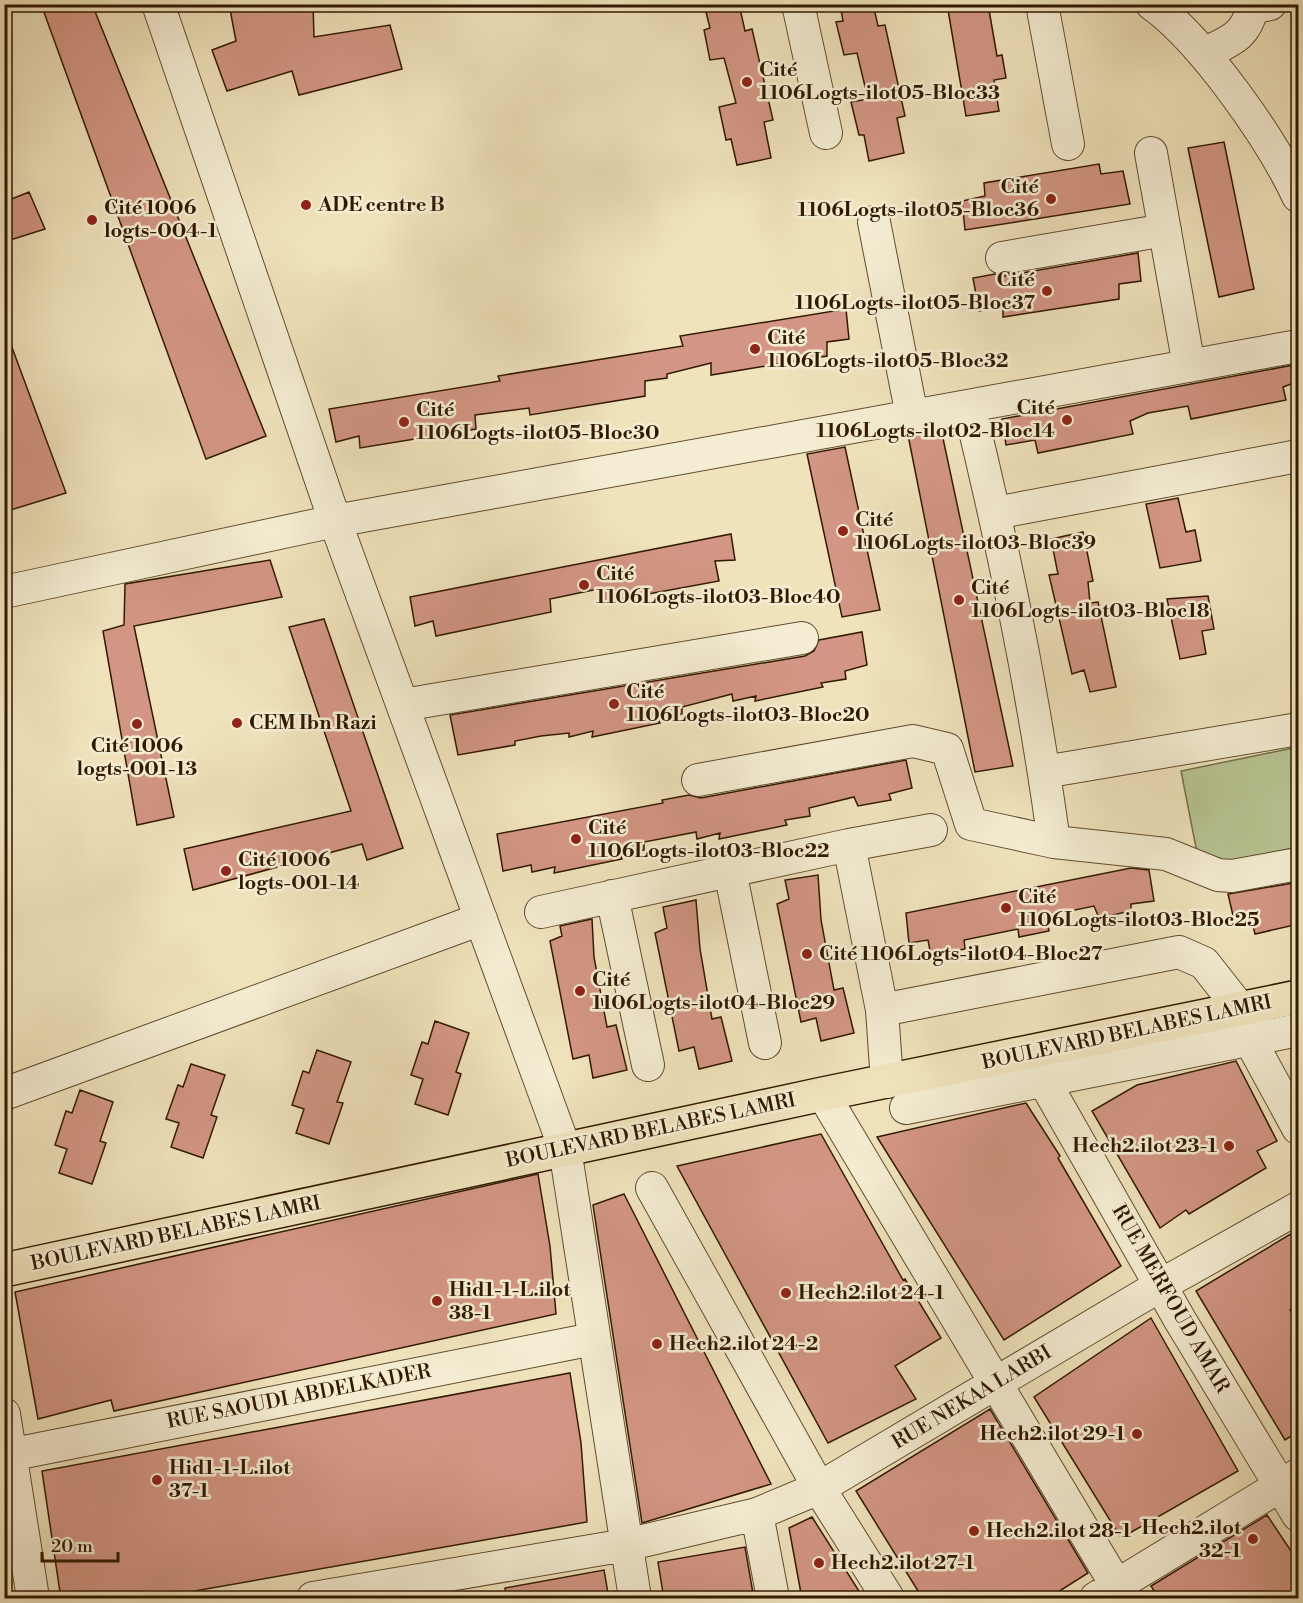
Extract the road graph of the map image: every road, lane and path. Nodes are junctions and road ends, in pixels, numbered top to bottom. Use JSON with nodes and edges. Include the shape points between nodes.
{"nodes":[{"id":1,"x":158,"y":4,"type":"edge"},
{"id":2,"x":798,"y":4,"type":"edge"},
{"id":3,"x":1042,"y":4,"type":"edge"},
{"id":4,"x":1152,"y":4,"type":"edge"},
{"id":5,"x":1270,"y":4,"type":"edge"},
{"id":6,"x":1204,"y":54,"type":"junction"},
{"id":7,"x":826,"y":133,"type":"dead end"},
{"id":8,"x":1068,"y":144,"type":"dead end"},
{"id":9,"x":1151,"y":153,"type":"dead end"},
{"id":10,"x":1299,"y":196,"type":"edge"},
{"id":11,"x":874,"y":222,"type":"dead end"},
{"id":12,"x":1165,"y":230,"type":"junction"},
{"id":13,"x":1002,"y":258,"type":"dead end"},
{"id":14,"x":1299,"y":346,"type":"edge"},
{"id":15,"x":1189,"y":366,"type":"junction"},
{"id":16,"x":969,"y":406,"type":"junction"},
{"id":17,"x":912,"y":416,"type":"junction"},
{"id":18,"x":1299,"y":456,"type":"edge"},
{"id":19,"x":995,"y":513,"type":"junction"},
{"id":20,"x":335,"y":521,"type":"junction"},
{"id":21,"x":4,"y":592,"type":"edge"},
{"id":22,"x":802,"y":638,"type":"dead end"},
{"id":23,"x":403,"y":705,"type":"junction"},
{"id":24,"x":1299,"y":729,"type":"edge"},
{"id":25,"x":1044,"y":772,"type":"junction"},
{"id":26,"x":698,"y":780,"type":"dead end"},
{"id":27,"x":932,"y":830,"type":"dead end"},
{"id":28,"x":1054,"y":842,"type":"junction"},
{"id":29,"x":849,"y":845,"type":"junction"},
{"id":30,"x":1299,"y":864,"type":"edge"},
{"id":31,"x":730,"y":871,"type":"junction"},
{"id":32,"x":612,"y":896,"type":"junction"},
{"id":33,"x":541,"y":912,"type":"dead end"},
{"id":34,"x":481,"y":919,"type":"junction"},
{"id":35,"x":1299,"y":998,"type":"edge"},
{"id":36,"x":882,"y":1010,"type":"junction"},
{"id":37,"x":1245,"y":1025,"type":"junction"},
{"id":38,"x":1299,"y":1030,"type":"edge"},
{"id":39,"x":765,"y":1043,"type":"dead end"},
{"id":40,"x":648,"y":1065,"type":"dead end"},
{"id":41,"x":1044,"y":1081,"type":"junction"},
{"id":42,"x":887,"y":1082,"type":"junction"},
{"id":43,"x":4,"y":1094,"type":"edge"},
{"id":44,"x":823,"y":1094,"type":"junction"},
{"id":45,"x":906,"y":1108,"type":"dead end"},
{"id":46,"x":1299,"y":1128,"type":"edge"},
{"id":47,"x":565,"y":1149,"type":"junction"},
{"id":48,"x":652,"y":1188,"type":"dead end"},
{"id":49,"x":1299,"y":1208,"type":"edge"},
{"id":50,"x":4,"y":1270,"type":"edge"},
{"id":51,"x":1161,"y":1285,"type":"junction"},
{"id":52,"x":593,"y":1339,"type":"junction"},
{"id":53,"x":996,"y":1385,"type":"junction"},
{"id":54,"x":4,"y":1414,"type":"edge"},
{"id":55,"x":8,"y":1455,"type":"edge"},
{"id":56,"x":1289,"y":1480,"type":"edge"},
{"id":57,"x":819,"y":1488,"type":"junction"},
{"id":58,"x":757,"y":1514,"type":"junction"},
{"id":59,"x":1299,"y":1515,"type":"edge"},
{"id":60,"x":626,"y":1545,"type":"junction"},
{"id":61,"x":1112,"y":1594,"type":"edge"},
{"id":62,"x":33,"y":1599,"type":"edge"},
{"id":63,"x":314,"y":1599,"type":"edge"},
{"id":64,"x":636,"y":1599,"type":"edge"},
{"id":65,"x":773,"y":1599,"type":"edge"},
{"id":66,"x":888,"y":1599,"type":"edge"}],
"edges":[{"from":1,"to":20,"type":"street"},
{"from":2,"to":7,"type":"street"},
{"from":3,"to":8,"type":"street"},
{"from":4,"to":6,"type":"street"},
{"from":5,"to":6,"type":"street","via":[[1252,8],[1248,25],[1242,31]]},
{"from":6,"to":10,"type":"street","via":[[1263,133]]},
{"from":9,"to":12,"type":"street"},
{"from":11,"to":17,"type":"street"},
{"from":12,"to":13,"type":"street"},
{"from":12,"to":15,"type":"street"},
{"from":14,"to":15,"type":"street"},
{"from":15,"to":16,"type":"street"},
{"from":16,"to":17,"type":"street"},
{"from":16,"to":19,"type":"street"},
{"from":17,"to":20,"type":"street"},
{"from":18,"to":19,"type":"street"},
{"from":19,"to":25,"type":"street"},
{"from":20,"to":21,"type":"street"},
{"from":20,"to":23,"type":"street"},
{"from":22,"to":23,"type":"street"},
{"from":23,"to":34,"type":"street"},
{"from":24,"to":25,"type":"street"},
{"from":25,"to":28,"type":"street"},
{"from":26,"to":28,"type":"street","via":[[913,741],[947,749],[971,824]]},
{"from":27,"to":29,"type":"street"},
{"from":28,"to":30,"type":"street","via":[[1166,854],[1218,875]]},
{"from":29,"to":31,"type":"street"},
{"from":29,"to":36,"type":"street"},
{"from":31,"to":32,"type":"street"},
{"from":31,"to":39,"type":"street"},
{"from":32,"to":33,"type":"street"},
{"from":32,"to":40,"type":"street"},
{"from":34,"to":43,"type":"street"},
{"from":34,"to":47,"type":"street"},
{"from":35,"to":37,"type":"main road","name":"BOULEVARD BELABES LAMRI"},
{"from":36,"to":37,"type":"street","via":[[1179,952],[1204,963]]},
{"from":36,"to":42,"type":"street"},
{"from":37,"to":38,"type":"street"},
{"from":37,"to":41,"type":"street"},
{"from":37,"to":42,"type":"main road","name":"BOULEVARD BELABES LAMRI"},
{"from":37,"to":46,"type":"street"},
{"from":41,"to":45,"type":"street"},
{"from":41,"to":51,"type":"street","name":"RUE MERFOUD AMAR"},
{"from":42,"to":44,"type":"main road","name":"BOULEVARD BELABES LAMRI"},
{"from":44,"to":47,"type":"main road","name":"BOULEVARD BELABES LAMRI"},
{"from":44,"to":53,"type":"street"},
{"from":47,"to":50,"type":"main road","name":"BOULEVARD BELABES LAMRI"},
{"from":47,"to":52,"type":"street"},
{"from":48,"to":57,"type":"street"},
{"from":49,"to":51,"type":"street","name":"RUE NEKAA LARBI"},
{"from":51,"to":53,"type":"street","name":"RUE NEKAA LARBI"},
{"from":51,"to":56,"type":"street","name":"RUE MERFOUD AMAR"},
{"from":52,"to":55,"type":"street","name":"RUE SAOUDI ABDELKADER"},
{"from":52,"to":60,"type":"street"},
{"from":53,"to":57,"type":"street","name":"RUE NEKAA LARBI"},
{"from":53,"to":61,"type":"street"},
{"from":54,"to":55,"type":"street"},
{"from":55,"to":62,"type":"street"},
{"from":56,"to":59,"type":"street","name":"RUE MERFOUD AMAR"},
{"from":56,"to":61,"type":"street"},
{"from":57,"to":58,"type":"street","name":"RUE NEKAA LARBI"},
{"from":57,"to":66,"type":"street"},
{"from":58,"to":60,"type":"street","name":"RUE NEKAA LARBI"},
{"from":58,"to":65,"type":"street"},
{"from":60,"to":63,"type":"street","name":"RUE NEKAA LARBI"},
{"from":60,"to":64,"type":"street"}]}
